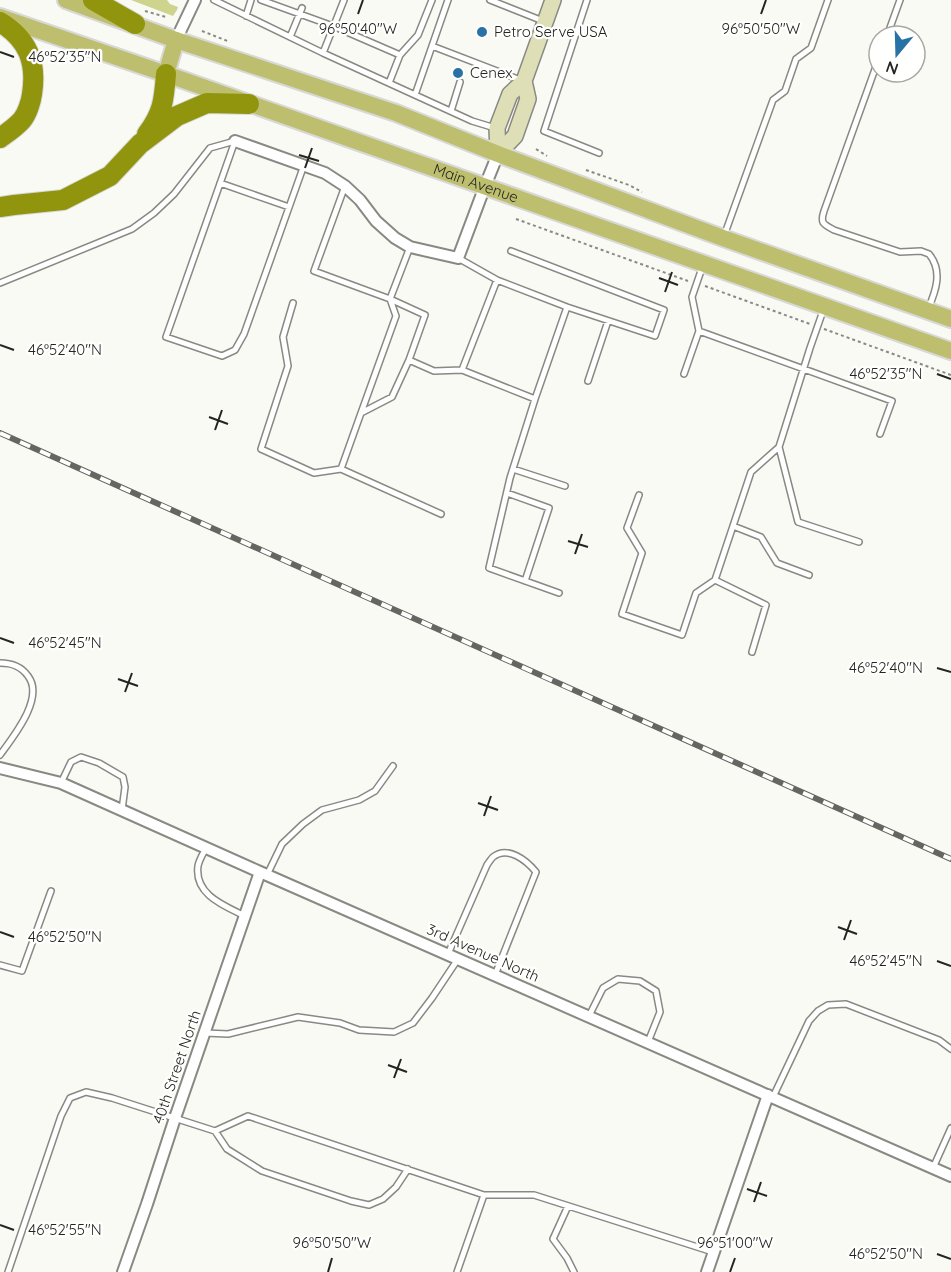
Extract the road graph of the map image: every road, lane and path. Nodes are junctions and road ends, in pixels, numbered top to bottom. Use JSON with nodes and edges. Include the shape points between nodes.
{"nodes":[{"id":1,"x":66,"y":0,"type":"edge"},
{"id":2,"x":93,"y":0,"type":"edge"},
{"id":3,"x":195,"y":0,"type":"edge"},
{"id":4,"x":214,"y":0,"type":"edge"},
{"id":5,"x":251,"y":0,"type":"edge"},
{"id":6,"x":261,"y":0,"type":"edge"},
{"id":7,"x":344,"y":0,"type":"edge"},
{"id":8,"x":432,"y":0,"type":"edge"},
{"id":9,"x":448,"y":0,"type":"edge"},
{"id":10,"x":490,"y":0,"type":"edge"},
{"id":11,"x":513,"y":0,"type":"edge"},
{"id":12,"x":553,"y":0,"type":"edge"},
{"id":13,"x":587,"y":0,"type":"edge"},
{"id":14,"x":828,"y":0,"type":"edge"},
{"id":15,"x":900,"y":0,"type":"edge"},
{"id":16,"x":510,"y":8,"type":"junction"},
{"id":17,"x":301,"y":11,"type":"junction"},
{"id":18,"x":246,"y":16,"type":"junction"},
{"id":19,"x":0,"y":17,"type":"edge"},
{"id":20,"x":0,"y":22,"type":"edge"},
{"id":21,"x":545,"y":22,"type":"junction"},
{"id":22,"x":135,"y":24,"type":"junction"},
{"id":23,"x":891,"y":24,"type":"edge"},
{"id":24,"x":333,"y":26,"type":"junction"},
{"id":25,"x":290,"y":37,"type":"junction"},
{"id":26,"x":177,"y":40,"type":"junction"},
{"id":27,"x":432,"y":46,"type":"junction"},
{"id":28,"x":322,"y":53,"type":"junction"},
{"id":29,"x":400,"y":55,"type":"junction"},
{"id":30,"x":467,"y":60,"type":"junction"},
{"id":31,"x":465,"y":68,"type":"dead end"},
{"id":32,"x":166,"y":74,"type":"junction"},
{"id":33,"x":524,"y":81,"type":"junction"},
{"id":34,"x":460,"y":82,"type":"dead end"},
{"id":35,"x":389,"y":83,"type":"junction"},
{"id":36,"x":870,"y":84,"type":"edge"},
{"id":37,"x":415,"y":95,"type":"junction"},
{"id":38,"x":249,"y":104,"type":"junction"},
{"id":39,"x":451,"y":111,"type":"junction"},
{"id":40,"x":496,"y":128,"type":"junction"},
{"id":41,"x":0,"y":138,"type":"edge"},
{"id":42,"x":235,"y":141,"type":"junction"},
{"id":43,"x":140,"y":144,"type":"junction"},
{"id":44,"x":599,"y":153,"type":"dead end"},
{"id":45,"x":498,"y":154,"type":"junction"},
{"id":46,"x":303,"y":165,"type":"junction"},
{"id":47,"x":220,"y":183,"type":"junction"},
{"id":48,"x":345,"y":186,"type":"junction"},
{"id":49,"x":485,"y":186,"type":"junction"},
{"id":50,"x":0,"y":207,"type":"edge"},
{"id":51,"x":289,"y":207,"type":"junction"},
{"id":52,"x":516,"y":219,"type":"dead end"},
{"id":53,"x":723,"y":238,"type":"junction"},
{"id":54,"x":410,"y":247,"type":"junction"},
{"id":55,"x":511,"y":251,"type":"dead end"},
{"id":56,"x":458,"y":258,"type":"junction"},
{"id":57,"x":704,"y":263,"type":"junction"},
{"id":58,"x":497,"y":280,"type":"junction"},
{"id":59,"x":0,"y":283,"type":"edge"},
{"id":60,"x":696,"y":284,"type":"junction"},
{"id":61,"x":390,"y":299,"type":"junction"},
{"id":62,"x":293,"y":303,"type":"dead end"},
{"id":63,"x":825,"y":306,"type":"junction"},
{"id":64,"x":567,"y":307,"type":"junction"},
{"id":65,"x":928,"y":310,"type":"junction"},
{"id":66,"x":951,"y":319,"type":"edge"},
{"id":67,"x":608,"y":321,"type":"junction"},
{"id":68,"x":818,"y":327,"type":"junction"},
{"id":69,"x":699,"y":332,"type":"junction"},
{"id":70,"x":951,"y":351,"type":"edge"},
{"id":71,"x":409,"y":360,"type":"junction"},
{"id":72,"x":803,"y":369,"type":"junction"},
{"id":73,"x":462,"y":370,"type":"junction"},
{"id":74,"x":684,"y":374,"type":"dead end"},
{"id":75,"x":951,"y":375,"type":"edge"},
{"id":76,"x":588,"y":381,"type":"dead end"},
{"id":77,"x":535,"y":399,"type":"junction"},
{"id":78,"x":361,"y":413,"type":"junction"},
{"id":79,"x":880,"y":434,"type":"dead end"},
{"id":80,"x":779,"y":447,"type":"junction"},
{"id":81,"x":341,"y":469,"type":"junction"},
{"id":82,"x":513,"y":469,"type":"junction"},
{"id":83,"x":565,"y":486,"type":"dead end"},
{"id":84,"x":507,"y":493,"type":"junction"},
{"id":85,"x":639,"y":495,"type":"dead end"},
{"id":86,"x":441,"y":514,"type":"dead end"},
{"id":87,"x":733,"y":526,"type":"junction"},
{"id":88,"x":859,"y":542,"type":"dead end"},
{"id":89,"x":809,"y":574,"type":"dead end"},
{"id":90,"x":715,"y":580,"type":"junction"},
{"id":91,"x":525,"y":581,"type":"junction"},
{"id":92,"x":559,"y":593,"type":"dead end"},
{"id":93,"x":752,"y":652,"type":"dead end"},
{"id":94,"x":0,"y":663,"type":"edge"},
{"id":95,"x":0,"y":755,"type":"edge"},
{"id":96,"x":393,"y":766,"type":"dead end"},
{"id":97,"x":0,"y":768,"type":"edge"},
{"id":98,"x":61,"y":783,"type":"junction"},
{"id":99,"x":122,"y":810,"type":"junction"},
{"id":100,"x":206,"y":848,"type":"junction"},
{"id":101,"x":264,"y":874,"type":"junction"},
{"id":102,"x":51,"y":891,"type":"dead end"},
{"id":103,"x":245,"y":916,"type":"junction"},
{"id":104,"x":453,"y":957,"type":"junction"},
{"id":105,"x":0,"y":964,"type":"edge"},
{"id":106,"x":495,"y":975,"type":"junction"},
{"id":107,"x":589,"y":1016,"type":"junction"},
{"id":108,"x":204,"y":1033,"type":"junction"},
{"id":109,"x":648,"y":1042,"type":"junction"},
{"id":110,"x":951,"y":1049,"type":"edge"},
{"id":111,"x":770,"y":1096,"type":"junction"},
{"id":112,"x":175,"y":1118,"type":"junction"},
{"id":113,"x":951,"y":1128,"type":"edge"},
{"id":114,"x":215,"y":1131,"type":"junction"},
{"id":115,"x":933,"y":1168,"type":"junction"},
{"id":116,"x":408,"y":1170,"type":"junction"},
{"id":117,"x":951,"y":1176,"type":"edge"},
{"id":118,"x":484,"y":1195,"type":"junction"},
{"id":119,"x":568,"y":1206,"type":"junction"},
{"id":120,"x":713,"y":1252,"type":"junction"},
{"id":121,"x":8,"y":1272,"type":"edge"},
{"id":122,"x":123,"y":1272,"type":"edge"},
{"id":123,"x":457,"y":1272,"type":"edge"},
{"id":124,"x":574,"y":1272,"type":"edge"},
{"id":125,"x":707,"y":1272,"type":"edge"}],
"edges":[{"from":1,"to":22,"type":"main road"},
{"from":2,"to":22,"type":"highway"},
{"from":3,"to":26,"type":"street"},
{"from":4,"to":18,"type":"lane"},
{"from":5,"to":18,"type":"lane"},
{"from":6,"to":17,"type":"lane"},
{"from":7,"to":24,"type":"lane"},
{"from":8,"to":29,"type":"lane","via":[[418,35]]},
{"from":9,"to":27,"type":"lane"},
{"from":10,"to":16,"type":"lane"},
{"from":11,"to":16,"type":"lane"},
{"from":12,"to":21,"type":"street"},
{"from":13,"to":44,"type":"lane","via":[[544,131]]},
{"from":14,"to":53,"type":"lane","via":[[810,48],[796,59],[785,91],[773,100]]},
{"from":15,"to":23,"type":"lane"},
{"from":16,"to":21,"type":"lane"},
{"from":17,"to":24,"type":"lane"},
{"from":17,"to":25,"type":"lane"},
{"from":18,"to":25,"type":"lane"},
{"from":19,"to":32,"type":"main road","name":"Main Avenue"},
{"from":20,"to":41,"type":"highway","via":[[21,39],[31,58],[34,80],[23,119]]},
{"from":21,"to":33,"type":"street"},
{"from":22,"to":26,"type":"main road"},
{"from":24,"to":28,"type":"lane"},
{"from":24,"to":29,"type":"lane"},
{"from":25,"to":28,"type":"lane"},
{"from":26,"to":32,"type":"main road"},
{"from":26,"to":45,"type":"main road","via":[[396,113]]},
{"from":27,"to":30,"type":"lane"},
{"from":27,"to":37,"type":"lane"},
{"from":28,"to":35,"type":"lane"},
{"from":29,"to":35,"type":"lane"},
{"from":30,"to":31,"type":"lane"},
{"from":30,"to":33,"type":"lane"},
{"from":32,"to":38,"type":"main road","name":"Main Avenue"},
{"from":32,"to":43,"type":"highway","via":[[157,121]]},
{"from":33,"to":40,"type":"street","via":[[510,94]]},
{"from":33,"to":45,"type":"street","via":[[528,99],[522,118],[515,136]]},
{"from":34,"to":39,"type":"lane"},
{"from":35,"to":37,"type":"lane"},
{"from":36,"to":65,"type":"lane","via":[[823,222],[834,230],[900,252],[929,254],[938,274]]},
{"from":37,"to":39,"type":"lane"},
{"from":38,"to":43,"type":"highway","via":[[207,102],[177,116]]},
{"from":38,"to":49,"type":"main road","name":"Main Avenue"},
{"from":39,"to":40,"type":"lane"},
{"from":40,"to":45,"type":"street"},
{"from":42,"to":46,"type":"street"},
{"from":42,"to":47,"type":"lane"},
{"from":42,"to":59,"type":"lane","via":[[210,148],[174,194],[132,229]]},
{"from":43,"to":50,"type":"highway","via":[[110,176],[63,200]]},
{"from":45,"to":49,"type":"street"},
{"from":45,"to":53,"type":"main road"},
{"from":46,"to":48,"type":"street"},
{"from":46,"to":51,"type":"lane"},
{"from":47,"to":51,"type":"lane"},
{"from":47,"to":51,"type":"lane","via":[[166,337],[222,356],[235,350]]},
{"from":48,"to":54,"type":"street","via":[[395,238]]},
{"from":48,"to":61,"type":"lane","via":[[314,271]]},
{"from":49,"to":56,"type":"street"},
{"from":49,"to":57,"type":"main road","name":"Main Avenue"},
{"from":52,"to":60,"type":"path"},
{"from":53,"to":65,"type":"main road"},
{"from":54,"to":56,"type":"street"},
{"from":54,"to":61,"type":"lane"},
{"from":55,"to":67,"type":"lane","via":[[664,310],[656,336]]},
{"from":56,"to":58,"type":"lane"},
{"from":57,"to":60,"type":"lane"},
{"from":57,"to":63,"type":"main road","name":"Main Avenue"},
{"from":58,"to":64,"type":"lane"},
{"from":58,"to":73,"type":"lane"},
{"from":60,"to":68,"type":"path"},
{"from":60,"to":69,"type":"lane","via":[[692,297]]},
{"from":61,"to":71,"type":"lane","via":[[425,315]]},
{"from":61,"to":78,"type":"lane","via":[[396,316]]},
{"from":62,"to":81,"type":"lane","via":[[283,337],[288,366],[261,448],[314,473]]},
{"from":63,"to":68,"type":"lane"},
{"from":63,"to":70,"type":"main road","name":"Main Avenue"},
{"from":64,"to":67,"type":"lane"},
{"from":64,"to":77,"type":"lane"},
{"from":65,"to":66,"type":"main road"},
{"from":67,"to":76,"type":"lane"},
{"from":68,"to":72,"type":"lane"},
{"from":68,"to":75,"type":"path"},
{"from":69,"to":72,"type":"lane"},
{"from":69,"to":74,"type":"lane"},
{"from":71,"to":73,"type":"lane","via":[[434,371]]},
{"from":71,"to":78,"type":"lane","via":[[392,397]]},
{"from":72,"to":79,"type":"lane","via":[[892,401]]},
{"from":72,"to":80,"type":"lane"},
{"from":73,"to":77,"type":"lane"},
{"from":77,"to":82,"type":"lane"},
{"from":78,"to":81,"type":"lane"},
{"from":80,"to":87,"type":"lane","via":[[751,472]]},
{"from":80,"to":88,"type":"lane","via":[[798,522]]},
{"from":81,"to":86,"type":"lane"},
{"from":82,"to":83,"type":"lane"},
{"from":82,"to":84,"type":"lane"},
{"from":84,"to":91,"type":"lane","via":[[489,568]]},
{"from":84,"to":91,"type":"lane","via":[[549,508]]},
{"from":85,"to":90,"type":"lane","via":[[627,528],[642,553],[622,614],[682,635],[696,593]]},
{"from":87,"to":89,"type":"lane","via":[[761,537],[777,563]]},
{"from":87,"to":90,"type":"lane"},
{"from":90,"to":93,"type":"lane","via":[[766,605]]},
{"from":91,"to":92,"type":"lane"},
{"from":94,"to":95,"type":"lane","via":[[24,670],[34,693],[28,712]]},
{"from":96,"to":101,"type":"lane","via":[[375,791],[359,800],[322,810],[303,824],[282,844]]},
{"from":97,"to":98,"type":"street","name":"3rd Avenue North"},
{"from":98,"to":99,"type":"street","name":"3rd Avenue North"},
{"from":98,"to":99,"type":"lane","via":[[71,762],[81,758],[99,763],[123,777]]},
{"from":99,"to":100,"type":"street","name":"3rd Avenue North"},
{"from":100,"to":101,"type":"street","name":"3rd Avenue North"},
{"from":100,"to":103,"type":"lane","via":[[198,867],[199,884],[218,902]]},
{"from":101,"to":103,"type":"street","name":"40th Street North"},
{"from":101,"to":104,"type":"street","name":"3rd Avenue North"},
{"from":102,"to":105,"type":"lane","via":[[22,971]]},
{"from":103,"to":108,"type":"street","name":"40th Street North"},
{"from":104,"to":106,"type":"street","name":"3rd Avenue North"},
{"from":104,"to":106,"type":"lane","via":[[487,865],[503,852],[513,854],[528,862],[536,873]]},
{"from":104,"to":108,"type":"lane","via":[[432,999],[413,1023],[394,1032],[358,1030],[340,1023],[298,1017],[228,1034]]},
{"from":106,"to":107,"type":"street","name":"3rd Avenue North"},
{"from":107,"to":109,"type":"street","name":"3rd Avenue North"},
{"from":107,"to":109,"type":"lane","via":[[603,988],[618,979],[640,981],[656,992],[660,1012]]},
{"from":108,"to":112,"type":"street","name":"40th Street North"},
{"from":109,"to":111,"type":"street","name":"3rd Avenue North"},
{"from":110,"to":111,"type":"lane","via":[[939,1040],[846,1004],[828,1005],[809,1021]]},
{"from":111,"to":115,"type":"street","name":"3rd Avenue North"},
{"from":111,"to":120,"type":"street"},
{"from":112,"to":114,"type":"lane"},
{"from":112,"to":121,"type":"lane","via":[[86,1092],[70,1098]]},
{"from":112,"to":122,"type":"street","name":"40th Street North"},
{"from":113,"to":115,"type":"lane"},
{"from":114,"to":116,"type":"lane","via":[[248,1116]]},
{"from":114,"to":116,"type":"lane","via":[[227,1149],[262,1171],[369,1205],[383,1199]]},
{"from":115,"to":117,"type":"street","name":"3rd Avenue North"},
{"from":116,"to":118,"type":"lane"},
{"from":118,"to":119,"type":"lane","via":[[534,1195]]},
{"from":118,"to":123,"type":"lane"},
{"from":119,"to":120,"type":"lane"},
{"from":119,"to":124,"type":"lane","via":[[553,1239]]},
{"from":120,"to":125,"type":"street"}]}
